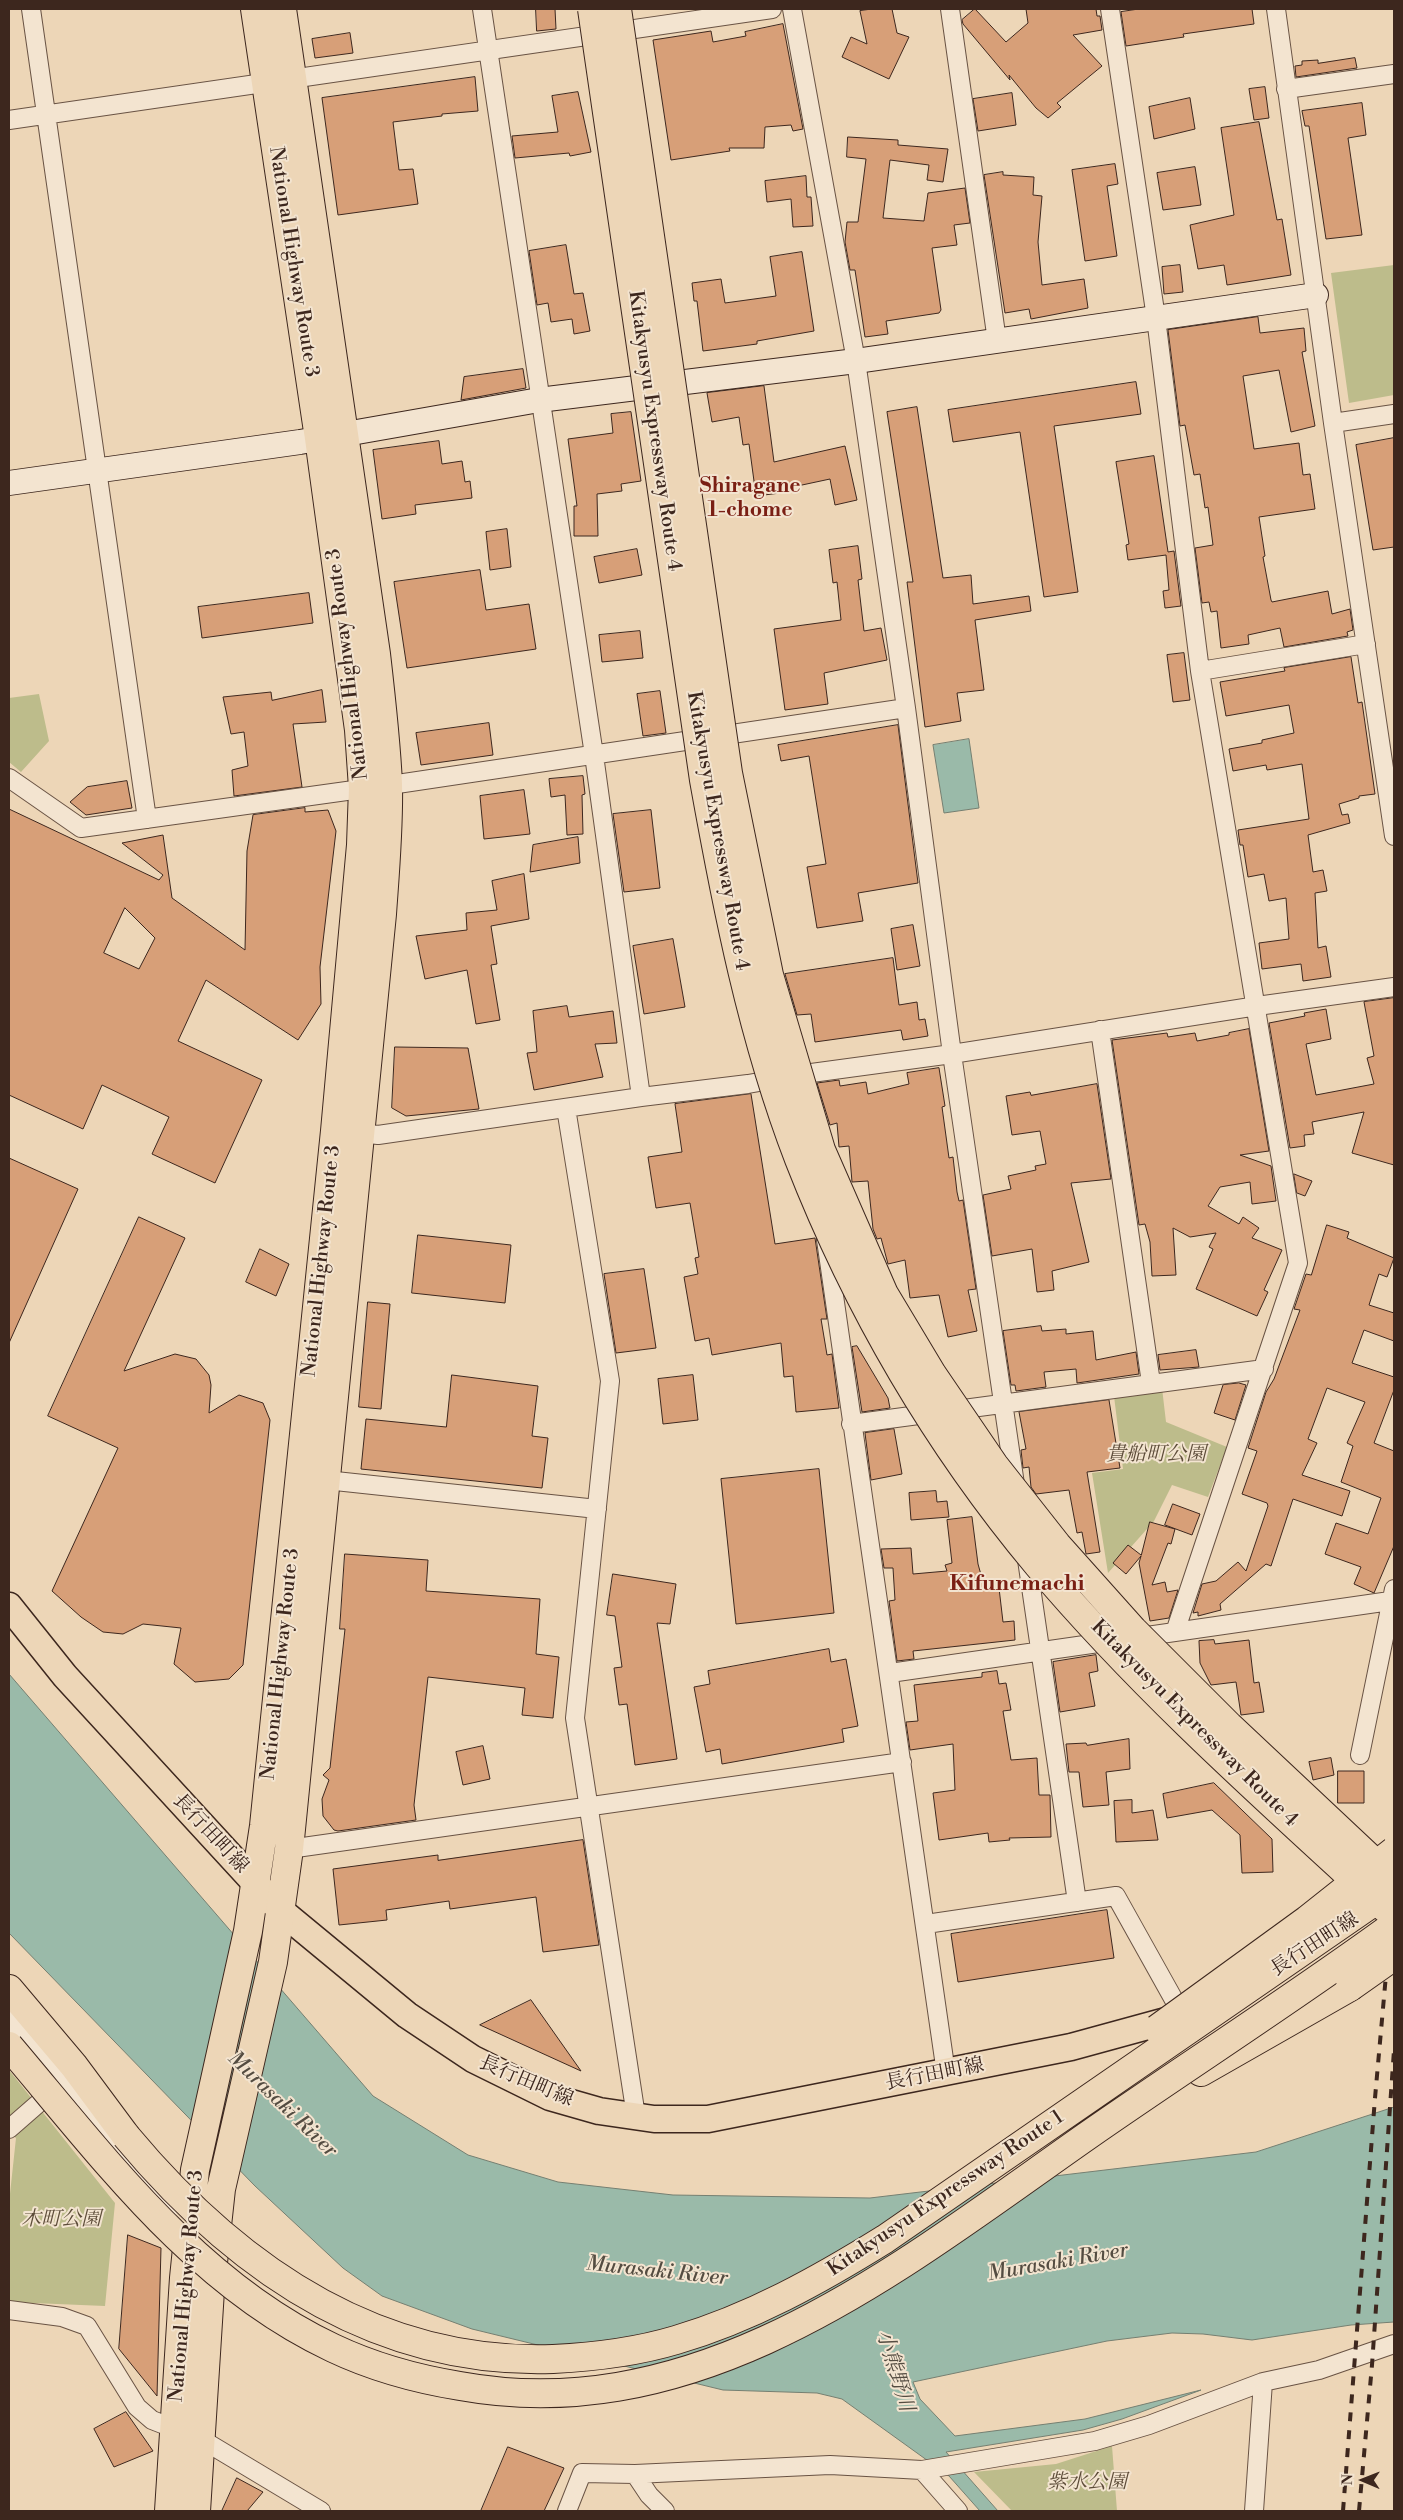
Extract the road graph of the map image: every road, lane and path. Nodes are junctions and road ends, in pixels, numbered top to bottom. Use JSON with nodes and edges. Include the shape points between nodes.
{"nodes":[{"id":1,"x":31,"y":9,"type":"edge"},
{"id":2,"x":255,"y":9,"type":"edge"},
{"id":3,"x":282,"y":9,"type":"edge"},
{"id":4,"x":482,"y":9,"type":"edge"},
{"id":5,"x":592,"y":9,"type":"edge"},
{"id":6,"x":617,"y":9,"type":"edge"},
{"id":7,"x":772,"y":9,"type":"edge"},
{"id":8,"x":792,"y":9,"type":"edge"},
{"id":9,"x":950,"y":9,"type":"edge"},
{"id":10,"x":1110,"y":9,"type":"edge"},
{"id":11,"x":1276,"y":9,"type":"edge"},
{"id":12,"x":488,"y":52,"type":"junction"},
{"id":13,"x":1394,"y":74,"type":"edge"},
{"id":14,"x":293,"y":80,"type":"junction"},
{"id":15,"x":266,"y":84,"type":"junction"},
{"id":16,"x":1286,"y":89,"type":"junction"},
{"id":17,"x":47,"y":115,"type":"junction"},
{"id":18,"x":9,"y":120,"type":"edge"},
{"id":19,"x":1316,"y":295,"type":"junction"},
{"id":20,"x":1156,"y":318,"type":"junction"},
{"id":21,"x":997,"y":341,"type":"junction"},
{"id":22,"x":856,"y":361,"type":"junction"},
{"id":23,"x":539,"y":400,"type":"junction"},
{"id":24,"x":1394,"y":414,"type":"edge"},
{"id":25,"x":1333,"y":423,"type":"junction"},
{"id":26,"x":332,"y":435,"type":"junction"},
{"id":27,"x":98,"y":470,"type":"junction"},
{"id":28,"x":9,"y":483,"type":"edge"},
{"id":29,"x":1366,"y":644,"type":"junction"},
{"id":30,"x":1200,"y":671,"type":"junction"},
{"id":31,"x":906,"y":708,"type":"junction"},
{"id":32,"x":594,"y":755,"type":"junction"},
{"id":33,"x":9,"y":778,"type":"edge"},
{"id":34,"x":375,"y":787,"type":"junction"},
{"id":35,"x":147,"y":819,"type":"junction"},
{"id":36,"x":1394,"y":836,"type":"edge"},
{"id":37,"x":1394,"y":988,"type":"edge"},
{"id":38,"x":1257,"y":1006,"type":"junction"},
{"id":39,"x":1100,"y":1030,"type":"junction"},
{"id":40,"x":952,"y":1054,"type":"junction"},
{"id":41,"x":804,"y":1074,"type":"junction"},
{"id":42,"x":642,"y":1097,"type":"junction"},
{"id":43,"x":566,"y":1108,"type":"junction"},
{"id":44,"x":348,"y":1132,"type":"junction"},
{"id":45,"x":1264,"y":1369,"type":"junction"},
{"id":46,"x":1151,"y":1383,"type":"junction"},
{"id":47,"x":1003,"y":1403,"type":"junction"},
{"id":48,"x":851,"y":1424,"type":"junction"},
{"id":49,"x":326,"y":1480,"type":"junction"},
{"id":50,"x":597,"y":1509,"type":"junction"},
{"id":51,"x":1392,"y":1595,"type":"edge"},
{"id":52,"x":9,"y":1606,"type":"edge"},
{"id":53,"x":1175,"y":1632,"type":"junction"},
{"id":54,"x":1040,"y":1650,"type":"junction"},
{"id":55,"x":890,"y":1673,"type":"junction"},
{"id":56,"x":1360,"y":1755,"type":"dead end"},
{"id":57,"x":902,"y":1762,"type":"junction"},
{"id":58,"x":588,"y":1806,"type":"junction"},
{"id":59,"x":290,"y":1849,"type":"junction"},
{"id":60,"x":1394,"y":1851,"type":"edge"},
{"id":61,"x":1394,"y":1860,"type":"edge"},
{"id":62,"x":1394,"y":1881,"type":"edge"},
{"id":63,"x":256,"y":1884,"type":"junction"},
{"id":64,"x":1394,"y":1888,"type":"edge"},
{"id":65,"x":1394,"y":1893,"type":"edge"},
{"id":66,"x":1077,"y":1902,"type":"junction"},
{"id":67,"x":282,"y":1911,"type":"junction"},
{"id":68,"x":1394,"y":1916,"type":"edge"},
{"id":69,"x":1307,"y":1920,"type":"junction"},
{"id":70,"x":926,"y":1924,"type":"junction"},
{"id":71,"x":1394,"y":1925,"type":"edge"},
{"id":72,"x":1394,"y":1956,"type":"edge"},
{"id":73,"x":1394,"y":1964,"type":"edge"},
{"id":74,"x":1350,"y":1987,"type":"junction"},
{"id":75,"x":9,"y":1989,"type":"edge"},
{"id":76,"x":9,"y":2000,"type":"edge"},
{"id":77,"x":1183,"y":2016,"type":"junction"},
{"id":78,"x":9,"y":2019,"type":"edge"},
{"id":79,"x":9,"y":2046,"type":"edge"},
{"id":80,"x":946,"y":2072,"type":"junction"},
{"id":81,"x":62,"y":2082,"type":"junction"},
{"id":82,"x":636,"y":2116,"type":"junction"},
{"id":83,"x":9,"y":2129,"type":"edge"},
{"id":84,"x":126,"y":2136,"type":"junction"},
{"id":85,"x":1017,"y":2148,"type":"junction"},
{"id":86,"x":189,"y":2228,"type":"junction"},
{"id":87,"x":213,"y":2246,"type":"junction"},
{"id":88,"x":898,"y":2268,"type":"junction"},
{"id":89,"x":9,"y":2310,"type":"edge"},
{"id":90,"x":1394,"y":2344,"type":"edge"},
{"id":91,"x":1263,"y":2382,"type":"junction"},
{"id":92,"x":176,"y":2428,"type":"junction"},
{"id":93,"x":201,"y":2439,"type":"junction"},
{"id":94,"x":922,"y":2470,"type":"junction"},
{"id":95,"x":635,"y":2474,"type":"junction"},
{"id":96,"x":169,"y":2511,"type":"edge"},
{"id":97,"x":196,"y":2511,"type":"edge"},
{"id":98,"x":322,"y":2511,"type":"edge"},
{"id":99,"x":567,"y":2511,"type":"edge"},
{"id":100,"x":665,"y":2511,"type":"edge"},
{"id":101,"x":958,"y":2511,"type":"edge"},
{"id":102,"x":1254,"y":2511,"type":"edge"}],
"edges":[{"from":1,"to":17,"type":"street"},
{"from":2,"to":15,"type":"highway","name":"National Highway Route 3"},
{"from":3,"to":14,"type":"highway","name":"National Highway Route 3"},
{"from":4,"to":12,"type":"street"},
{"from":5,"to":68,"type":"highway","name":"Kitakyusyu Expressway Route 4","bridge":true,"via":[[704,780],[724,891],[743,978],[778,1098],[824,1217],[910,1388],[974,1482],[1038,1565],[1211,1745]]},
{"from":6,"to":62,"type":"highway","name":"Kitakyusyu Expressway Route 4","bridge":true,"via":[[728,773],[769,975],[822,1150],[884,1294],[932,1374],[994,1466],[1057,1545],[1133,1630],[1229,1726]]},
{"from":7,"to":12,"type":"street"},
{"from":8,"to":22,"type":"street"},
{"from":9,"to":21,"type":"street"},
{"from":10,"to":20,"type":"street"},
{"from":11,"to":16,"type":"street"},
{"from":12,"to":14,"type":"street"},
{"from":12,"to":23,"type":"street"},
{"from":13,"to":16,"type":"street"},
{"from":14,"to":15,"type":"street"},
{"from":14,"to":26,"type":"highway","name":"National Highway Route 3"},
{"from":15,"to":17,"type":"street"},
{"from":15,"to":26,"type":"highway","name":"National Highway Route 3"},
{"from":16,"to":19,"type":"street"},
{"from":17,"to":18,"type":"street"},
{"from":17,"to":27,"type":"street"},
{"from":19,"to":20,"type":"street"},
{"from":19,"to":25,"type":"street"},
{"from":20,"to":21,"type":"street"},
{"from":20,"to":30,"type":"street"},
{"from":21,"to":22,"type":"street"},
{"from":22,"to":23,"type":"street"},
{"from":22,"to":31,"type":"street"},
{"from":23,"to":26,"type":"street"},
{"from":23,"to":32,"type":"street"},
{"from":24,"to":25,"type":"street"},
{"from":25,"to":29,"type":"street"},
{"from":26,"to":27,"type":"street"},
{"from":26,"to":34,"type":"highway","name":"National Highway Route 3","via":[[376,654],[384,724]]},
{"from":27,"to":28,"type":"street"},
{"from":27,"to":35,"type":"street","via":[[127,696]]},
{"from":29,"to":30,"type":"street"},
{"from":29,"to":36,"type":"street"},
{"from":30,"to":38,"type":"street"},
{"from":31,"to":32,"type":"street"},
{"from":31,"to":40,"type":"street"},
{"from":32,"to":34,"type":"street"},
{"from":32,"to":42,"type":"street"},
{"from":33,"to":35,"type":"street","via":[[81,828]]},
{"from":34,"to":35,"type":"street"},
{"from":34,"to":44,"type":"highway","name":"National Highway Route 3","via":[[382,914]]},
{"from":37,"to":38,"type":"street"},
{"from":38,"to":39,"type":"street"},
{"from":38,"to":45,"type":"street","via":[[1298,1263]]},
{"from":39,"to":40,"type":"street"},
{"from":39,"to":46,"type":"street"},
{"from":40,"to":41,"type":"street"},
{"from":40,"to":47,"type":"street"},
{"from":41,"to":42,"type":"street"},
{"from":41,"to":48,"type":"street"},
{"from":42,"to":43,"type":"street"},
{"from":43,"to":44,"type":"street","via":[[378,1135]]},
{"from":43,"to":50,"type":"street","via":[[610,1381]]},
{"from":44,"to":49,"type":"highway","name":"National Highway Route 3"},
{"from":44,"to":63,"type":"highway","name":"National Highway Route 3"},
{"from":45,"to":46,"type":"street"},
{"from":45,"to":53,"type":"street"},
{"from":46,"to":47,"type":"street"},
{"from":47,"to":48,"type":"street"},
{"from":47,"to":54,"type":"street"},
{"from":48,"to":55,"type":"street"},
{"from":49,"to":50,"type":"street"},
{"from":49,"to":59,"type":"highway","name":"National Highway Route 3"},
{"from":50,"to":58,"type":"street","via":[[575,1718]]},
{"from":51,"to":53,"type":"street"},
{"from":51,"to":56,"type":"street"},
{"from":52,"to":63,"type":"main road","name":"長行田町線","via":[[65,1676]]},
{"from":53,"to":54,"type":"street"},
{"from":54,"to":55,"type":"street"},
{"from":54,"to":66,"type":"street"},
{"from":55,"to":57,"type":"street"},
{"from":57,"to":58,"type":"street"},
{"from":57,"to":70,"type":"street"},
{"from":58,"to":59,"type":"street"},
{"from":58,"to":82,"type":"street"},
{"from":59,"to":67,"type":"highway","name":"National Highway Route 3"},
{"from":60,"to":69,"type":"highway","bridge":true},
{"from":61,"to":69,"type":"highway","bridge":true},
{"from":63,"to":67,"type":"main road","name":"長行田町線"},
{"from":63,"to":86,"type":"highway","name":"National Highway Route 3","via":[[195,2170]]},
{"from":64,"to":85,"type":"highway","name":"Kitakyusyu Expressway Route 1","bridge":true},
{"from":65,"to":77,"type":"main road","name":"長行田町線","via":[[1270,1974]]},
{"from":66,"to":70,"type":"street"},
{"from":66,"to":77,"type":"street","via":[[1116,1896]]},
{"from":67,"to":82,"type":"main road","name":"長行田町線","via":[[407,2015],[473,2059],[550,2097],[599,2111]]},
{"from":67,"to":87,"type":"highway","name":"National Highway Route 3","via":[[221,2189]]},
{"from":69,"to":85,"type":"highway","bridge":true,"via":[[1135,2044]]},
{"from":70,"to":80,"type":"street"},
{"from":71,"to":88,"type":"highway","name":"Kitakyusyu Expressway Route 1","bridge":true},
{"from":72,"to":74,"type":"highway","bridge":true},
{"from":73,"to":74,"type":"highway","bridge":true},
{"from":74,"to":88,"type":"highway","bridge":true,"via":[[1202,2072],[965,2231]]},
{"from":75,"to":84,"type":"highway","via":[[74,2066]]},
{"from":76,"to":84,"type":"highway","name":"Kitakyusyu Expressway Route 1"},
{"from":77,"to":80,"type":"main road","name":"長行田町線","via":[[1072,2047]]},
{"from":78,"to":81,"type":"street"},
{"from":79,"to":88,"type":"highway","name":"Kitakyusyu Expressway Route 1","bridge":true,"via":[[144,2203],[194,2254],[244,2294],[332,2348],[386,2369],[436,2382],[530,2395],[583,2393],[639,2384],[729,2357],[768,2340]]},
{"from":80,"to":82,"type":"main road","name":"長行田町線","via":[[708,2119]]},
{"from":81,"to":83,"type":"street"},
{"from":81,"to":86,"type":"street"},
{"from":84,"to":85,"type":"highway","name":"Kitakyusyu Expressway Route 1","bridge":true,"via":[[161,2179],[209,2226],[260,2265],[327,2308],[393,2336],[443,2350],[533,2360],[632,2351],[702,2332],[764,2307],[885,2240]]},
{"from":86,"to":87,"type":"street"},
{"from":86,"to":92,"type":"highway","name":"National Highway Route 3"},
{"from":87,"to":93,"type":"highway","name":"National Highway Route 3"},
{"from":89,"to":92,"type":"street","via":[[62,2317],[87,2326],[137,2407],[152,2420]]},
{"from":90,"to":91,"type":"street","via":[[1319,2370]]},
{"from":91,"to":94,"type":"street","via":[[1149,2425],[1095,2440]]},
{"from":91,"to":102,"type":"street"},
{"from":92,"to":93,"type":"street"},
{"from":92,"to":96,"type":"highway","name":"National Highway Route 3"},
{"from":93,"to":97,"type":"highway","name":"National Highway Route 3"},
{"from":93,"to":98,"type":"street"},
{"from":94,"to":95,"type":"street","via":[[830,2464]]},
{"from":94,"to":101,"type":"street"},
{"from":95,"to":99,"type":"street","via":[[582,2473]]},
{"from":95,"to":100,"type":"street"}]}
